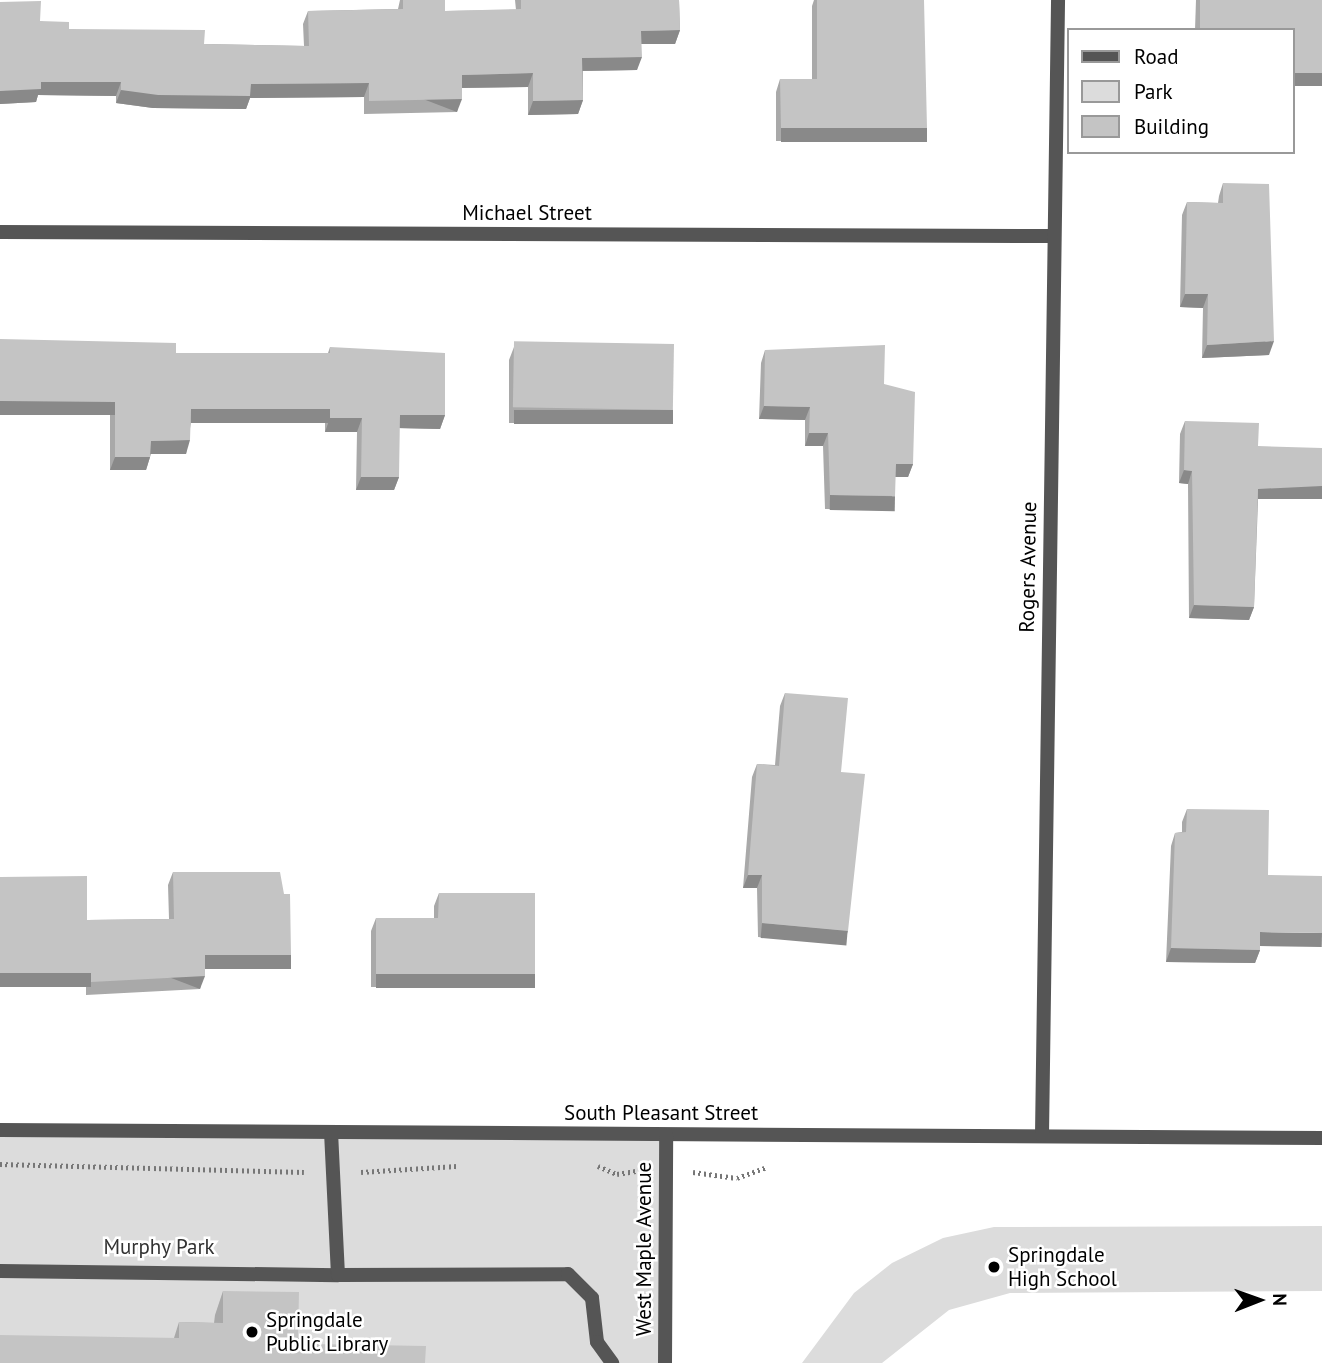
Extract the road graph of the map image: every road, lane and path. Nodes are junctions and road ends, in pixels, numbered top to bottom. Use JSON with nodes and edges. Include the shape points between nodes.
{"nodes":[{"id":1,"x":1058,"y":0,"type":"edge"},
{"id":2,"x":0,"y":232,"type":"edge"},
{"id":3,"x":1054,"y":236,"type":"junction"},
{"id":4,"x":0,"y":1130,"type":"edge"},
{"id":5,"x":331,"y":1132,"type":"junction"},
{"id":6,"x":666,"y":1135,"type":"junction"},
{"id":7,"x":1041,"y":1136,"type":"junction"},
{"id":8,"x":1322,"y":1138,"type":"edge"},
{"id":9,"x":0,"y":1271,"type":"edge"},
{"id":10,"x":338,"y":1275,"type":"junction"},
{"id":11,"x":612,"y":1363,"type":"edge"},
{"id":12,"x":665,"y":1363,"type":"edge"}],
"edges":[{"from":1,"to":3,"type":"street","name":"Rogers Avenue"},
{"from":2,"to":3,"type":"street","name":"Michael Street"},
{"from":3,"to":7,"type":"street","name":"Rogers Avenue"},
{"from":4,"to":5,"type":"street","name":"South Pleasant Street"},
{"from":5,"to":6,"type":"street","name":"South Pleasant Street"},
{"from":5,"to":10,"type":"street"},
{"from":6,"to":7,"type":"street","name":"South Pleasant Street"},
{"from":6,"to":12,"type":"street","name":"West Maple Avenue"},
{"from":7,"to":8,"type":"street","name":"South Pleasant Street"},
{"from":9,"to":10,"type":"street"},
{"from":10,"to":11,"type":"street","via":[[568,1274],[592,1298],[597,1342]]}]}
